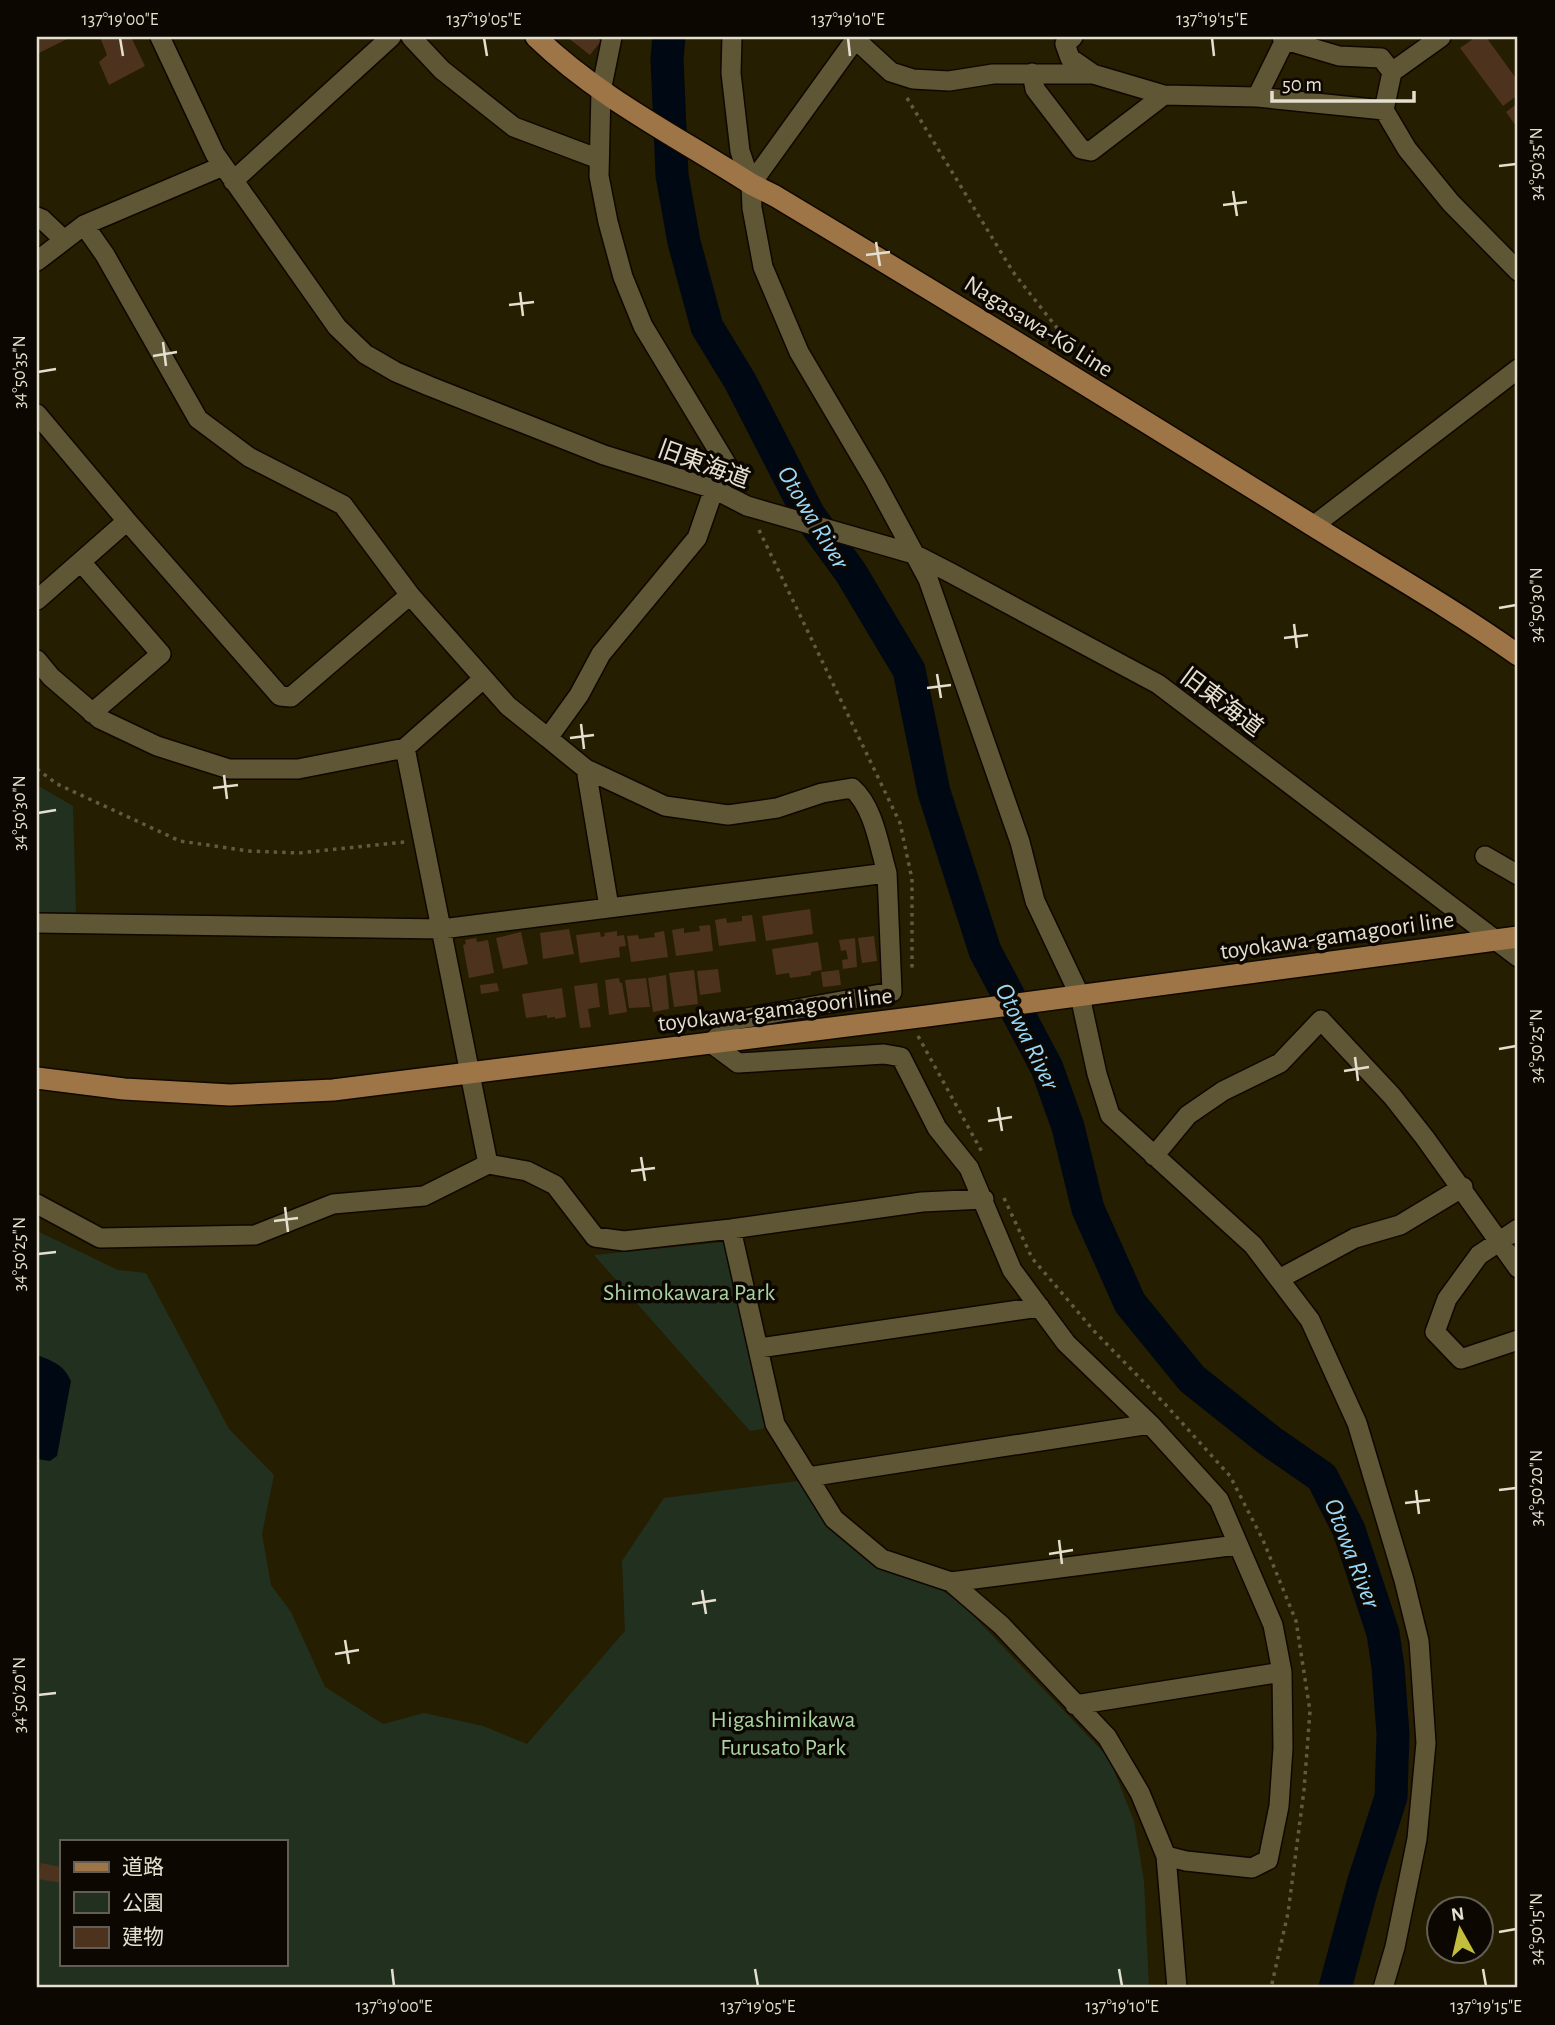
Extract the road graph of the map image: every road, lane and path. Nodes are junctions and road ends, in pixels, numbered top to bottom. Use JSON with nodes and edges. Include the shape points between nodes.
{"nodes":[{"id":1,"x":160,"y":37,"type":"edge"},
{"id":2,"x":391,"y":37,"type":"edge"},
{"id":3,"x":411,"y":37,"type":"edge"},
{"id":4,"x":536,"y":37,"type":"edge"},
{"id":5,"x":612,"y":37,"type":"edge"},
{"id":6,"x":732,"y":37,"type":"edge"},
{"id":7,"x":1073,"y":37,"type":"edge"},
{"id":8,"x":1441,"y":37,"type":"edge"},
{"id":9,"x":856,"y":38,"type":"edge"},
{"id":10,"x":1284,"y":38,"type":"edge"},
{"id":11,"x":891,"y":72,"type":"junction"},
{"id":12,"x":1392,"y":72,"type":"junction"},
{"id":13,"x":1032,"y":73,"type":"junction"},
{"id":14,"x":1093,"y":74,"type":"junction"},
{"id":15,"x":605,"y":94,"type":"junction"},
{"id":16,"x":1164,"y":94,"type":"junction"},
{"id":17,"x":1257,"y":97,"type":"junction"},
{"id":18,"x":1384,"y":110,"type":"junction"},
{"id":19,"x":599,"y":159,"type":"junction"},
{"id":20,"x":228,"y":174,"type":"junction"},
{"id":21,"x":743,"y":179,"type":"junction"},
{"id":22,"x":37,"y":217,"type":"edge"},
{"id":23,"x":83,"y":225,"type":"junction"},
{"id":24,"x":64,"y":240,"type":"junction"},
{"id":25,"x":37,"y":261,"type":"edge"},
{"id":26,"x":1518,"y":271,"type":"edge"},
{"id":27,"x":1081,"y":359,"type":"dead end"},
{"id":28,"x":1518,"y":369,"type":"edge"},
{"id":29,"x":37,"y":414,"type":"edge"},
{"id":30,"x":727,"y":465,"type":"dead end"},
{"id":31,"x":715,"y":489,"type":"junction"},
{"id":32,"x":747,"y":506,"type":"junction"},
{"id":33,"x":127,"y":522,"type":"junction"},
{"id":34,"x":1313,"y":526,"type":"junction"},
{"id":35,"x":906,"y":552,"type":"junction"},
{"id":36,"x":81,"y":562,"type":"junction"},
{"id":37,"x":410,"y":596,"type":"junction"},
{"id":38,"x":37,"y":600,"type":"edge"},
{"id":39,"x":1518,"y":655,"type":"edge"},
{"id":40,"x":37,"y":660,"type":"edge"},
{"id":41,"x":482,"y":679,"type":"junction"},
{"id":42,"x":92,"y":713,"type":"junction"},
{"id":43,"x":548,"y":738,"type":"junction"},
{"id":44,"x":405,"y":748,"type":"junction"},
{"id":45,"x":37,"y":769,"type":"edge"},
{"id":46,"x":586,"y":769,"type":"junction"},
{"id":47,"x":900,"y":823,"type":"dead end"},
{"id":48,"x":409,"y":841,"type":"dead end"},
{"id":49,"x":1485,"y":856,"type":"dead end"},
{"id":50,"x":887,"y":873,"type":"junction"},
{"id":51,"x":1518,"y":874,"type":"edge"},
{"id":52,"x":609,"y":907,"type":"junction"},
{"id":53,"x":37,"y":923,"type":"edge"},
{"id":54,"x":442,"y":929,"type":"junction"},
{"id":55,"x":1518,"y":937,"type":"edge"},
{"id":56,"x":1497,"y":940,"type":"junction"},
{"id":57,"x":1518,"y":957,"type":"edge"},
{"id":58,"x":1074,"y":997,"type":"junction"},
{"id":59,"x":711,"y":1043,"type":"junction"},
{"id":60,"x":470,"y":1073,"type":"junction"},
{"id":61,"x":37,"y":1077,"type":"edge"},
{"id":62,"x":1154,"y":1156,"type":"junction"},
{"id":63,"x":488,"y":1164,"type":"junction"},
{"id":64,"x":1463,"y":1187,"type":"junction"},
{"id":65,"x":984,"y":1199,"type":"junction"},
{"id":66,"x":37,"y":1204,"type":"edge"},
{"id":67,"x":1518,"y":1228,"type":"edge"},
{"id":68,"x":731,"y":1229,"type":"junction"},
{"id":69,"x":1500,"y":1241,"type":"junction"},
{"id":70,"x":1518,"y":1268,"type":"edge"},
{"id":71,"x":1279,"y":1279,"type":"junction"},
{"id":72,"x":1040,"y":1307,"type":"junction"},
{"id":73,"x":1518,"y":1340,"type":"edge"},
{"id":74,"x":759,"y":1348,"type":"junction"},
{"id":75,"x":1150,"y":1424,"type":"junction"},
{"id":76,"x":808,"y":1477,"type":"junction"},
{"id":77,"x":1237,"y":1545,"type":"junction"},
{"id":78,"x":951,"y":1582,"type":"junction"},
{"id":79,"x":1282,"y":1672,"type":"junction"},
{"id":80,"x":1075,"y":1705,"type":"junction"},
{"id":81,"x":1166,"y":1856,"type":"junction"},
{"id":82,"x":1177,"y":1988,"type":"edge"},
{"id":83,"x":1383,"y":1988,"type":"edge"}],
"edges":[{"from":1,"to":20,"type":"street","name":"旧東海道"},
{"from":2,"to":20,"type":"street"},
{"from":3,"to":19,"type":"street","via":[[442,69],[514,127]]},
{"from":4,"to":15,"type":"main road","name":"Nagasawa-Kō Line"},
{"from":5,"to":15,"type":"street"},
{"from":6,"to":21,"type":"street","via":[[731,73]]},
{"from":7,"to":14,"type":"street","via":[[1065,44],[1070,58]]},
{"from":8,"to":12,"type":"street"},
{"from":9,"to":11,"type":"street"},
{"from":9,"to":21,"type":"street"},
{"from":10,"to":12,"type":"street","via":[[1339,57],[1381,58]]},
{"from":10,"to":17,"type":"street"},
{"from":11,"to":13,"type":"street","via":[[949,82]]},
{"from":11,"to":27,"type":"path","via":[[1013,272]]},
{"from":12,"to":18,"type":"street"},
{"from":13,"to":14,"type":"street"},
{"from":13,"to":16,"type":"street","via":[[1035,89],[1081,149],[1091,151]]},
{"from":14,"to":16,"type":"street"},
{"from":15,"to":19,"type":"street"},
{"from":15,"to":21,"type":"main road","name":"Nagasawa-Kō Line"},
{"from":16,"to":17,"type":"street"},
{"from":17,"to":18,"type":"street"},
{"from":18,"to":26,"type":"street","via":[[1407,149],[1451,204]]},
{"from":19,"to":30,"type":"street","via":[[608,222],[643,326]]},
{"from":20,"to":23,"type":"street"},
{"from":20,"to":31,"type":"street","name":"旧東海道","via":[[337,327],[365,354],[396,372],[591,450]]},
{"from":21,"to":34,"type":"main road","name":"Nagasawa-Kō Line","via":[[939,294]]},
{"from":21,"to":35,"type":"street","via":[[763,267],[799,352],[875,481]]},
{"from":22,"to":24,"type":"street"},
{"from":23,"to":24,"type":"street"},
{"from":23,"to":37,"type":"street","via":[[198,419],[249,457],[343,505]]},
{"from":24,"to":25,"type":"street"},
{"from":28,"to":34,"type":"street"},
{"from":29,"to":33,"type":"street"},
{"from":31,"to":32,"type":"street","name":"旧東海道"},
{"from":31,"to":43,"type":"street","via":[[697,538],[601,654]]},
{"from":32,"to":35,"type":"street","name":"旧東海道"},
{"from":32,"to":47,"type":"path"},
{"from":33,"to":36,"type":"street"},
{"from":33,"to":37,"type":"street","via":[[280,696],[291,697]]},
{"from":34,"to":39,"type":"main road","name":"Nagasawa-Kō Line"},
{"from":35,"to":56,"type":"street","name":"旧東海道","via":[[1158,684]]},
{"from":35,"to":58,"type":"street","via":[[928,579],[1020,842],[1035,901]]},
{"from":36,"to":38,"type":"street"},
{"from":36,"to":42,"type":"street","via":[[161,654]]},
{"from":37,"to":41,"type":"street"},
{"from":40,"to":42,"type":"street"},
{"from":41,"to":43,"type":"street"},
{"from":41,"to":44,"type":"street"},
{"from":42,"to":44,"type":"street","via":[[157,746],[229,769],[298,769]]},
{"from":43,"to":46,"type":"street"},
{"from":44,"to":54,"type":"street"},
{"from":45,"to":48,"type":"path","via":[[57,784],[180,841],[299,853]]},
{"from":46,"to":50,"type":"street","via":[[665,806],[728,815],[852,788],[861,795]]},
{"from":46,"to":52,"type":"street"},
{"from":49,"to":51,"type":"street"},
{"from":50,"to":52,"type":"street"},
{"from":50,"to":59,"type":"street","via":[[892,992],[735,1020]]},
{"from":52,"to":54,"type":"street"},
{"from":53,"to":54,"type":"street"},
{"from":54,"to":60,"type":"street"},
{"from":55,"to":56,"type":"main road","name":"toyokawa-gamagoori line"},
{"from":56,"to":57,"type":"street","name":"旧東海道"},
{"from":56,"to":58,"type":"main road","name":"toyokawa-gamagoori line"},
{"from":58,"to":59,"type":"main road","name":"toyokawa-gamagoori line"},
{"from":58,"to":62,"type":"street","via":[[1110,1115]]},
{"from":59,"to":60,"type":"main road","name":"toyokawa-gamagoori line"},
{"from":59,"to":65,"type":"street","via":[[738,1063],[884,1054],[901,1057],[937,1128],[969,1168]]},
{"from":60,"to":61,"type":"main road","name":"toyokawa-gamagoori line","via":[[333,1090],[230,1095],[124,1089]]},
{"from":60,"to":63,"type":"street"},
{"from":62,"to":64,"type":"street","via":[[1188,1115],[1223,1091],[1280,1063],[1321,1020],[1392,1096]]},
{"from":62,"to":71,"type":"street","via":[[1253,1245]]},
{"from":63,"to":66,"type":"street","via":[[424,1196],[334,1204],[254,1235],[100,1238]]},
{"from":63,"to":68,"type":"street","via":[[527,1171],[555,1185],[594,1237],[624,1241]]},
{"from":64,"to":69,"type":"street"},
{"from":64,"to":71,"type":"street","via":[[1400,1226],[1354,1238]]},
{"from":65,"to":68,"type":"street","via":[[922,1202]]},
{"from":65,"to":72,"type":"street","via":[[1012,1270]]},
{"from":67,"to":69,"type":"street"},
{"from":68,"to":74,"type":"street"},
{"from":69,"to":70,"type":"street"},
{"from":69,"to":73,"type":"street","via":[[1479,1255],[1447,1299],[1435,1332],[1461,1359]]},
{"from":71,"to":83,"type":"street","via":[[1310,1320],[1357,1423],[1419,1641],[1426,1743],[1417,1839]]},
{"from":72,"to":74,"type":"street"},
{"from":72,"to":75,"type":"street","via":[[1066,1343]]},
{"from":74,"to":76,"type":"street","via":[[775,1424]]},
{"from":75,"to":76,"type":"street"},
{"from":75,"to":77,"type":"street","via":[[1219,1500]]},
{"from":76,"to":78,"type":"street","via":[[834,1519],[882,1559]]},
{"from":77,"to":78,"type":"street"},
{"from":77,"to":79,"type":"street","via":[[1273,1625]]},
{"from":78,"to":80,"type":"street","via":[[1001,1625]]},
{"from":79,"to":80,"type":"street"},
{"from":79,"to":81,"type":"street","via":[[1279,1805],[1268,1860],[1252,1868]]},
{"from":80,"to":81,"type":"street","via":[[1114,1748],[1140,1793]]},
{"from":81,"to":82,"type":"street"}]}
